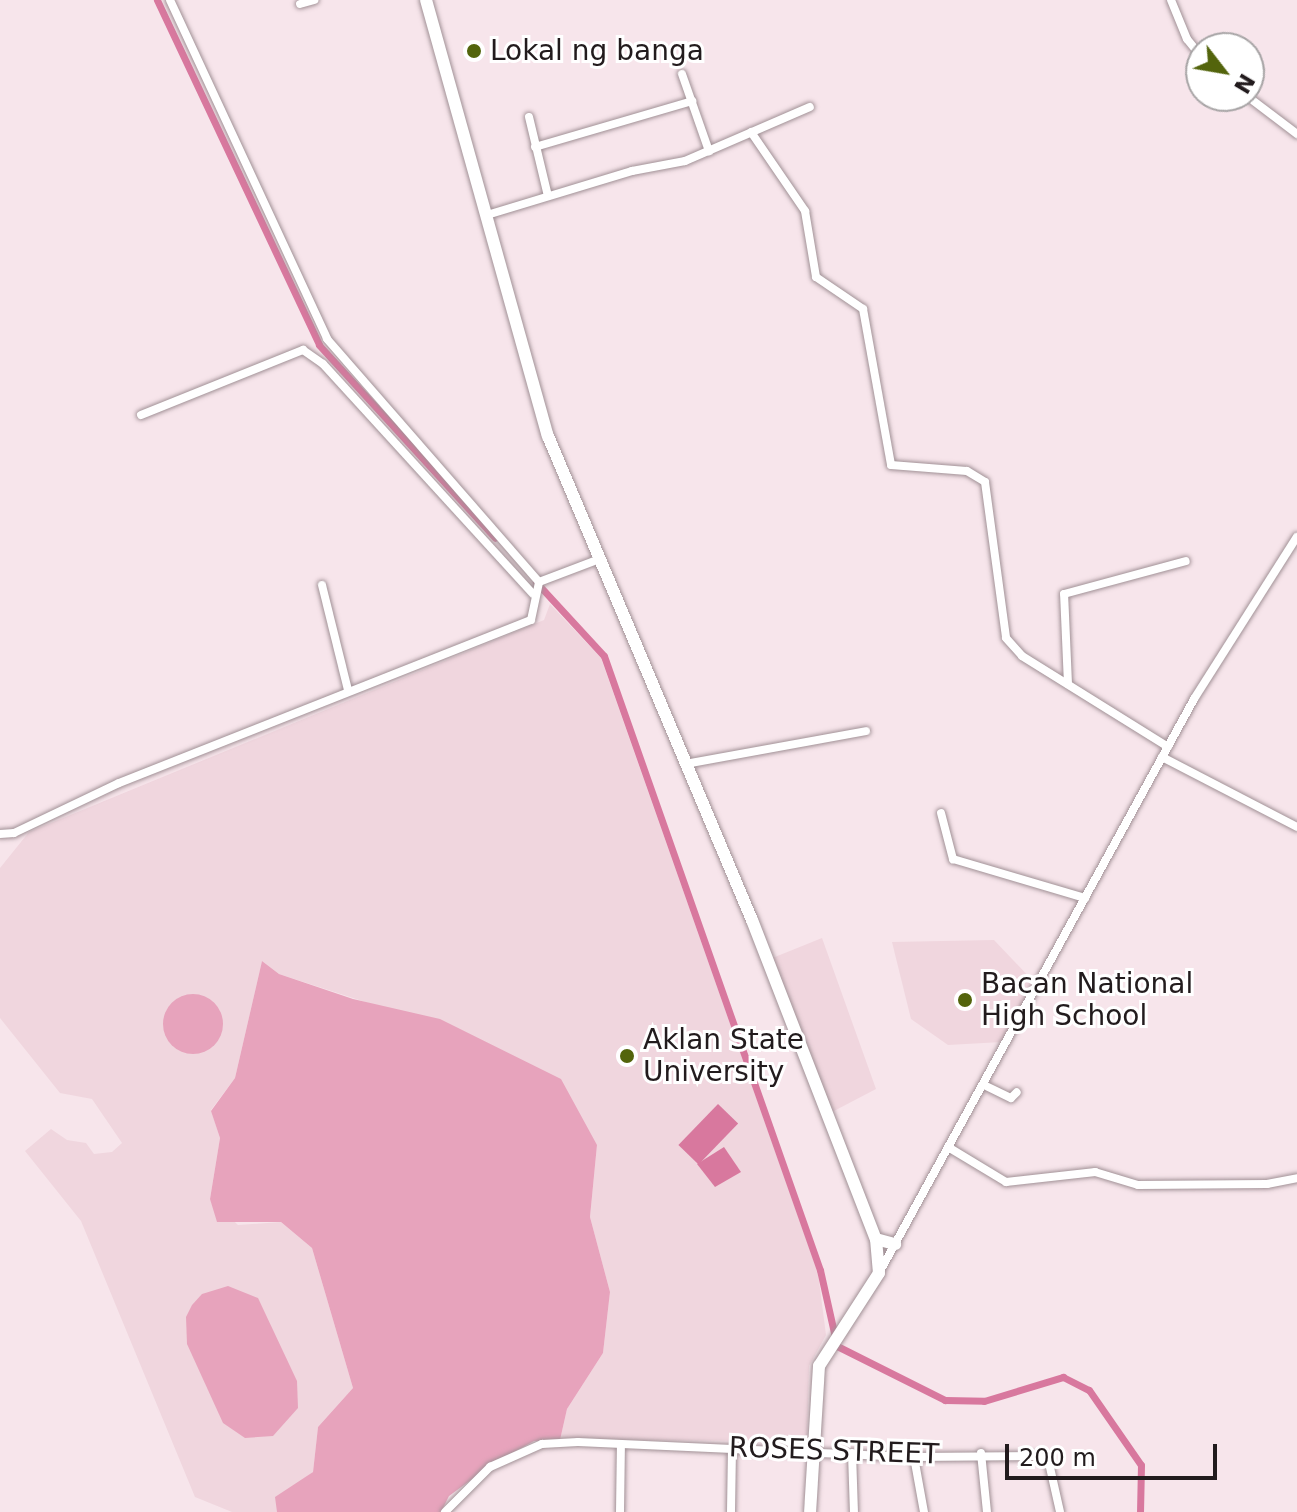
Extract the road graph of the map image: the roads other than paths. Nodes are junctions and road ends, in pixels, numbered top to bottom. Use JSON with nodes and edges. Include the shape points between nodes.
{"nodes":[{"id":1,"x":170,"y":0,"type":"edge"},
{"id":2,"x":314,"y":0,"type":"edge"},
{"id":3,"x":426,"y":0,"type":"edge"},
{"id":4,"x":1171,"y":0,"type":"edge"},
{"id":5,"x":300,"y":4,"type":"dead end"},
{"id":6,"x":1185,"y":34,"type":"edge"},
{"id":7,"x":682,"y":74,"type":"dead end"},
{"id":8,"x":692,"y":101,"type":"junction"},
{"id":9,"x":810,"y":107,"type":"dead end"},
{"id":10,"x":1265,"y":110,"type":"edge"},
{"id":11,"x":529,"y":117,"type":"dead end"},
{"id":12,"x":751,"y":132,"type":"junction"},
{"id":13,"x":1297,"y":134,"type":"edge"},
{"id":14,"x":535,"y":147,"type":"junction"},
{"id":15,"x":709,"y":151,"type":"junction"},
{"id":16,"x":548,"y":196,"type":"junction"},
{"id":17,"x":487,"y":215,"type":"junction"},
{"id":18,"x":141,"y":415,"type":"dead end"},
{"id":19,"x":1297,"y":537,"type":"edge"},
{"id":20,"x":597,"y":560,"type":"junction"},
{"id":21,"x":1186,"y":561,"type":"dead end"},
{"id":22,"x":322,"y":585,"type":"dead end"},
{"id":23,"x":537,"y":586,"type":"junction"},
{"id":24,"x":1068,"y":684,"type":"junction"},
{"id":25,"x":348,"y":690,"type":"junction"},
{"id":26,"x":866,"y":731,"type":"dead end"},
{"id":27,"x":1168,"y":747,"type":"junction"},
{"id":28,"x":1162,"y":757,"type":"junction"},
{"id":29,"x":685,"y":764,"type":"junction"},
{"id":30,"x":941,"y":813,"type":"dead end"},
{"id":31,"x":1297,"y":827,"type":"edge"},
{"id":32,"x":0,"y":834,"type":"edge"},
{"id":33,"x":1085,"y":898,"type":"junction"},
{"id":34,"x":984,"y":1085,"type":"junction"},
{"id":35,"x":1017,"y":1092,"type":"dead end"},
{"id":36,"x":948,"y":1147,"type":"junction"},
{"id":37,"x":1297,"y":1178,"type":"edge"},
{"id":38,"x":876,"y":1239,"type":"junction"},
{"id":39,"x":895,"y":1244,"type":"junction"},
{"id":40,"x":879,"y":1273,"type":"junction"},
{"id":41,"x":621,"y":1444,"type":"junction"},
{"id":42,"x":814,"y":1445,"type":"junction"},
{"id":43,"x":732,"y":1448,"type":"junction"},
{"id":44,"x":852,"y":1453,"type":"junction"},
{"id":45,"x":981,"y":1453,"type":"junction"},
{"id":46,"x":914,"y":1457,"type":"junction"},
{"id":47,"x":445,"y":1512,"type":"edge"},
{"id":48,"x":620,"y":1512,"type":"edge"},
{"id":49,"x":731,"y":1512,"type":"edge"},
{"id":50,"x":810,"y":1512,"type":"edge"},
{"id":51,"x":817,"y":1512,"type":"edge"},
{"id":52,"x":854,"y":1512,"type":"edge"},
{"id":53,"x":924,"y":1512,"type":"edge"},
{"id":54,"x":987,"y":1512,"type":"edge"},
{"id":55,"x":1060,"y":1512,"type":"edge"}],
"edges":[{"from":1,"to":23,"type":"street","via":[[327,339]]},
{"from":2,"to":5,"type":"street"},
{"from":3,"to":17,"type":"main road"},
{"from":4,"to":6,"type":"street"},
{"from":7,"to":8,"type":"street"},
{"from":8,"to":14,"type":"street"},
{"from":8,"to":15,"type":"street"},
{"from":9,"to":12,"type":"street"},
{"from":10,"to":13,"type":"street"},
{"from":11,"to":14,"type":"street"},
{"from":12,"to":15,"type":"street"},
{"from":12,"to":24,"type":"street","via":[[805,211],[816,277],[863,309],[889,461],[897,469],[967,471],[985,482],[1006,638],[1022,656]]},
{"from":14,"to":16,"type":"street"},
{"from":15,"to":16,"type":"street"},
{"from":16,"to":17,"type":"street"},
{"from":17,"to":20,"type":"main road","via":[[530,383]]},
{"from":18,"to":23,"type":"street","via":[[303,350],[323,364]]},
{"from":19,"to":27,"type":"street","via":[[1255,597]]},
{"from":20,"to":23,"type":"street"},
{"from":20,"to":29,"type":"main road"},
{"from":21,"to":24,"type":"street","via":[[1064,594]]},
{"from":22,"to":25,"type":"street"},
{"from":23,"to":25,"type":"street","via":[[531,620]]},
{"from":24,"to":27,"type":"street"},
{"from":25,"to":32,"type":"street","via":[[119,783],[14,833]]},
{"from":26,"to":29,"type":"street"},
{"from":27,"to":28,"type":"street"},
{"from":28,"to":31,"type":"street"},
{"from":28,"to":33,"type":"street"},
{"from":29,"to":38,"type":"main road"},
{"from":30,"to":33,"type":"street","via":[[953,859]]},
{"from":33,"to":34,"type":"street"},
{"from":34,"to":35,"type":"street","via":[[1011,1098]]},
{"from":34,"to":36,"type":"street"},
{"from":36,"to":37,"type":"street","via":[[985,1174],[1006,1182],[1095,1172],[1138,1185],[1267,1184]]},
{"from":36,"to":39,"type":"street"},
{"from":38,"to":39,"type":"main road"},
{"from":38,"to":40,"type":"main road"},
{"from":39,"to":40,"type":"street"},
{"from":40,"to":42,"type":"main road","via":[[816,1379]]},
{"from":41,"to":43,"type":"street","name":"ROSES STREET"},
{"from":41,"to":47,"type":"street","name":"ROSES STREET","via":[[532,1448],[479,1475]]},
{"from":41,"to":48,"type":"street"},
{"from":42,"to":43,"type":"street","name":"ROSES STREET"},
{"from":42,"to":44,"type":"street","name":"ROSES STREET"},
{"from":42,"to":50,"type":"main road"},
{"from":42,"to":51,"type":"main road"},
{"from":43,"to":49,"type":"street"},
{"from":44,"to":46,"type":"street","name":"ROSES STREET"},
{"from":44,"to":52,"type":"street"},
{"from":45,"to":46,"type":"street","name":"ROSES STREET"},
{"from":45,"to":54,"type":"street"},
{"from":45,"to":55,"type":"street","name":"ROSES STREET","via":[[1046,1459]]},
{"from":46,"to":53,"type":"street"}]}
